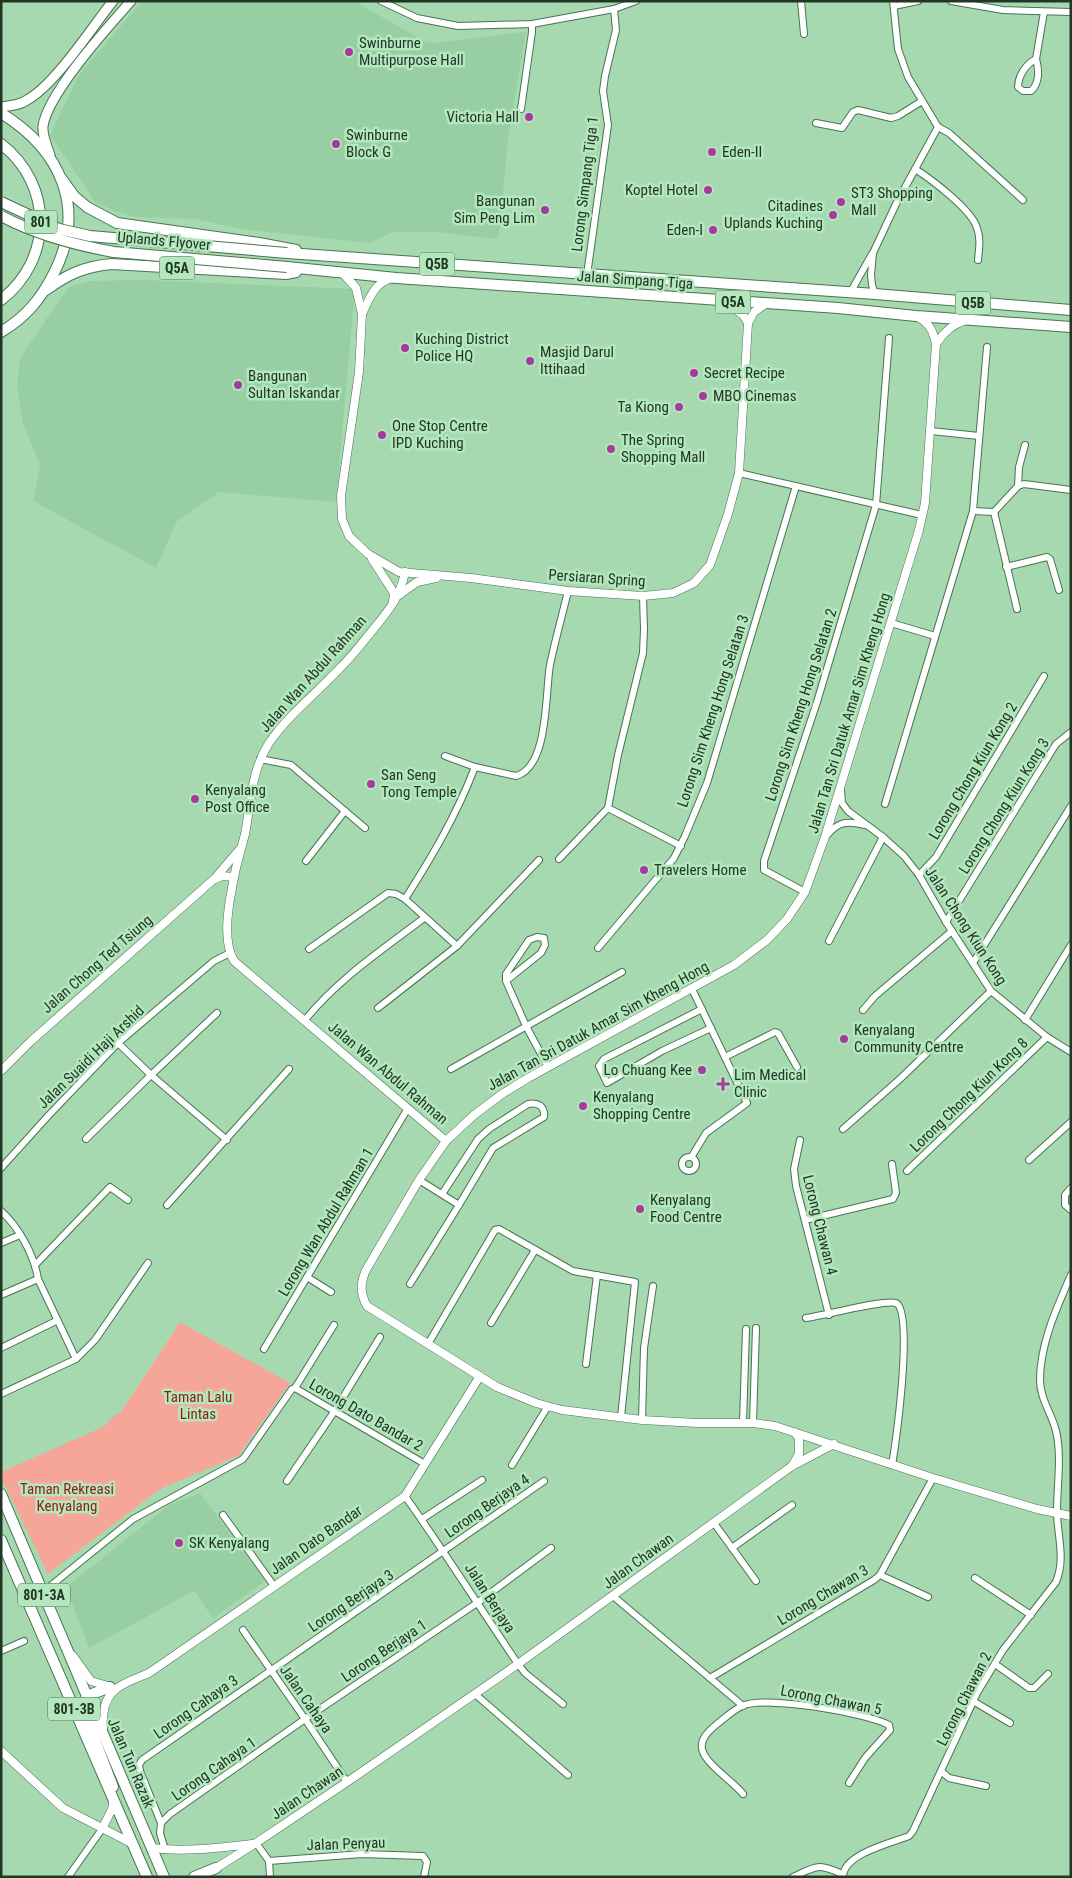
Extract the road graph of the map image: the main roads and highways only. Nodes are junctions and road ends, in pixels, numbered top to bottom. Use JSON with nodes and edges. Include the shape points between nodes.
{"nodes":[{"id":1,"x":113,"y":1,"type":"edge"},
{"id":2,"x":131,"y":1,"type":"edge"},
{"id":3,"x":1,"y":107,"type":"edge"},
{"id":4,"x":1,"y":113,"type":"edge"},
{"id":5,"x":1,"y":144,"type":"edge"},
{"id":6,"x":51,"y":158,"type":"junction"},
{"id":7,"x":61,"y":178,"type":"junction"},
{"id":8,"x":1,"y":202,"type":"edge"},
{"id":9,"x":1,"y":216,"type":"edge"},
{"id":10,"x":287,"y":253,"type":"joint"},
{"id":11,"x":314,"y":255,"type":"junction"},
{"id":12,"x":287,"y":267,"type":"joint"},
{"id":13,"x":314,"y":270,"type":"junction"},
{"id":14,"x":46,"y":290,"type":"junction"},
{"id":15,"x":1,"y":300,"type":"edge"},
{"id":16,"x":1071,"y":310,"type":"edge"},
{"id":17,"x":1071,"y":327,"type":"edge"},
{"id":18,"x":1,"y":332,"type":"edge"},
{"id":19,"x":1,"y":1494,"type":"edge"},
{"id":20,"x":1,"y":1540,"type":"edge"},
{"id":21,"x":110,"y":1687,"type":"road end"},
{"id":22,"x":87,"y":1696,"type":"junction"},
{"id":23,"x":124,"y":1822,"type":"junction"},
{"id":24,"x":220,"y":1865,"type":"road end"},
{"id":25,"x":147,"y":1877,"type":"edge"},
{"id":26,"x":164,"y":1877,"type":"edge"},
{"id":27,"x":194,"y":1877,"type":"edge"}],
"edges":[{"from":1,"to":3,"type":"main road","via":[[36,95]]},
{"from":2,"to":6,"type":"main road","via":[[55,96],[43,128]]},
{"from":4,"to":6,"type":"main road","via":[[18,124]]},
{"from":5,"to":15,"type":"main road","number":"801","via":[[22,165],[29,178],[40,207],[42,229],[28,271]]},
{"from":6,"to":7,"type":"main road"},
{"from":7,"to":11,"type":"main road","number":"Q5B","via":[[87,207],[117,223],[259,243]]},
{"from":7,"to":14,"type":"main road","via":[[69,202],[67,240]]},
{"from":8,"to":10,"type":"main road","name":"Uplands Flyover","bridge":true,"via":[[59,229],[90,236]]},
{"from":9,"to":12,"type":"main road","name":"Uplands Flyover","bridge":true,"via":[[54,239],[89,248]]},
{"from":10,"to":11,"type":"main road","name":"Jalan Simpang Tiga","number":"Q5B"},
{"from":11,"to":16,"type":"main road","name":"Jalan Simpang Tiga","number":"Q5B"},
{"from":12,"to":13,"type":"main road","name":"Jalan Simpang Tiga","number":"Q5A"},
{"from":13,"to":14,"type":"main road","number":"Q5A","via":[[286,274],[111,264],[77,270]]},
{"from":13,"to":17,"type":"main road","name":"Jalan Simpang Tiga","number":"Q5A"},
{"from":14,"to":18,"type":"main road","via":[[32,309]]},
{"from":19,"to":22,"type":"main road","name":"Jalan Tun Razak","number":"801-3A"},
{"from":20,"to":23,"type":"main road","name":"Jalan Tun Razak","number":"801-3B"},
{"from":21,"to":22,"type":"main road"},
{"from":22,"to":23,"type":"main road","via":[[82,1706],[110,1774]]},
{"from":22,"to":26,"type":"main road","name":"Jalan Tun Razak","number":"801-3A"},
{"from":23,"to":25,"type":"main road","name":"Jalan Tun Razak","number":"801-3B"},
{"from":24,"to":27,"type":"main road"}]}
